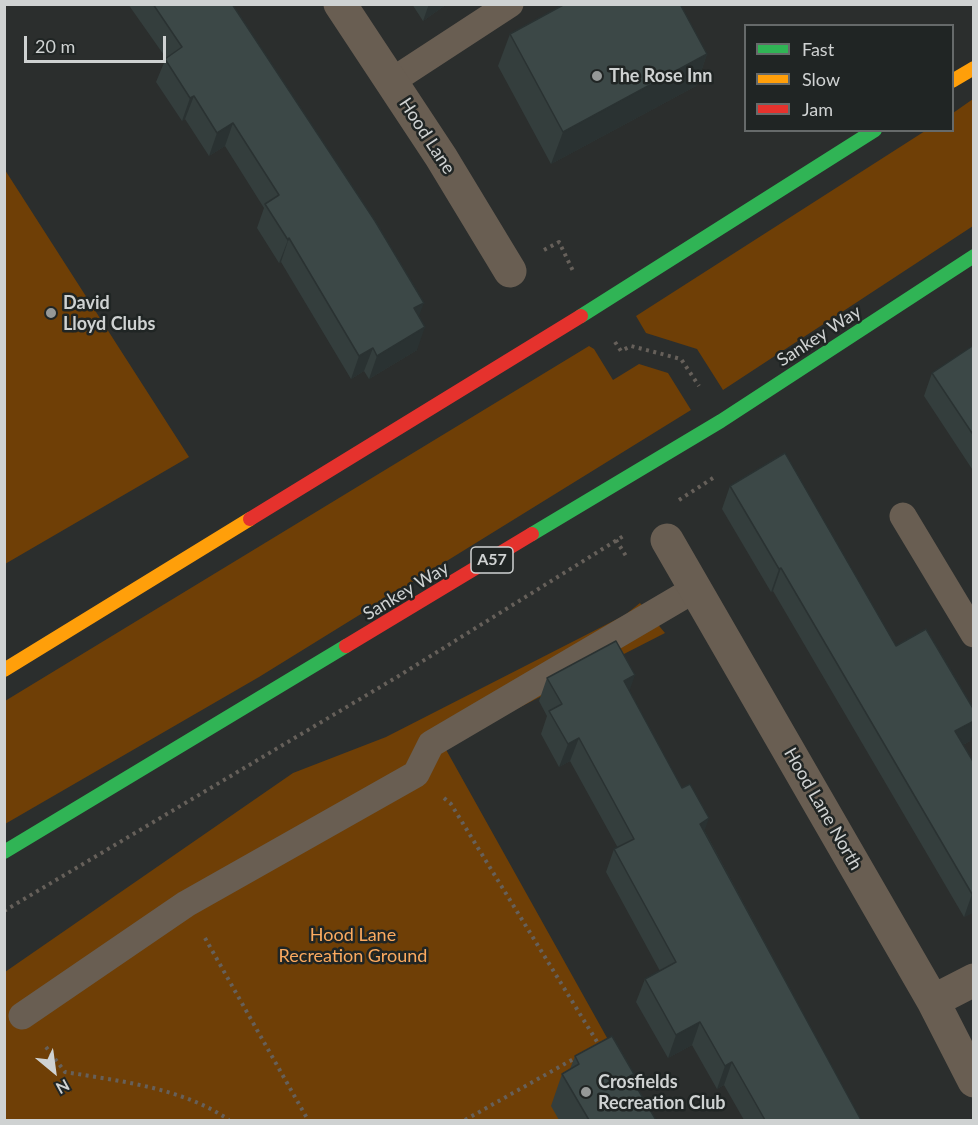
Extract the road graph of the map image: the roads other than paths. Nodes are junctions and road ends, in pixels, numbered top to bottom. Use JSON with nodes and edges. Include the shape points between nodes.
{"nodes":[{"id":1,"x":340,"y":4,"type":"edge"},
{"id":2,"x":510,"y":4,"type":"edge"},
{"id":3,"x":974,"y":68,"type":"edge"},
{"id":4,"x":954,"y":80,"type":"edge"},
{"id":5,"x":392,"y":81,"type":"junction"},
{"id":6,"x":872,"y":132,"type":"edge"},
{"id":7,"x":974,"y":256,"type":"edge"},
{"id":8,"x":510,"y":271,"type":"dead end"},
{"id":9,"x":903,"y":516,"type":"dead end"},
{"id":10,"x":667,"y":540,"type":"dead end"},
{"id":11,"x":695,"y":589,"type":"junction"},
{"id":12,"x":974,"y":634,"type":"edge"},
{"id":13,"x":4,"y":670,"type":"edge"},
{"id":14,"x":4,"y":852,"type":"edge"},
{"id":15,"x":974,"y":980,"type":"edge"},
{"id":16,"x":933,"y":1001,"type":"junction"},
{"id":17,"x":22,"y":1016,"type":"road end"},
{"id":18,"x":974,"y":1081,"type":"edge"}],
"edges":[{"from":1,"to":5,"type":"street","name":"Hood Lane"},
{"from":2,"to":5,"type":"lane"},
{"from":3,"to":4,"type":"highway"},
{"from":5,"to":8,"type":"street","name":"Hood Lane"},
{"from":6,"to":13,"type":"highway","via":[[595,308]]},
{"from":7,"to":14,"type":"highway","name":"Sankey Way","number":"A57","via":[[721,421]]},
{"from":9,"to":12,"type":"lane"},
{"from":10,"to":11,"type":"street","name":"Hood Lane North"},
{"from":11,"to":16,"type":"street","name":"Hood Lane North"},
{"from":11,"to":17,"type":"lane","via":[[431,744],[416,774],[186,904]]},
{"from":15,"to":16,"type":"street"},
{"from":16,"to":18,"type":"street","name":"Hood Lane North"}]}
